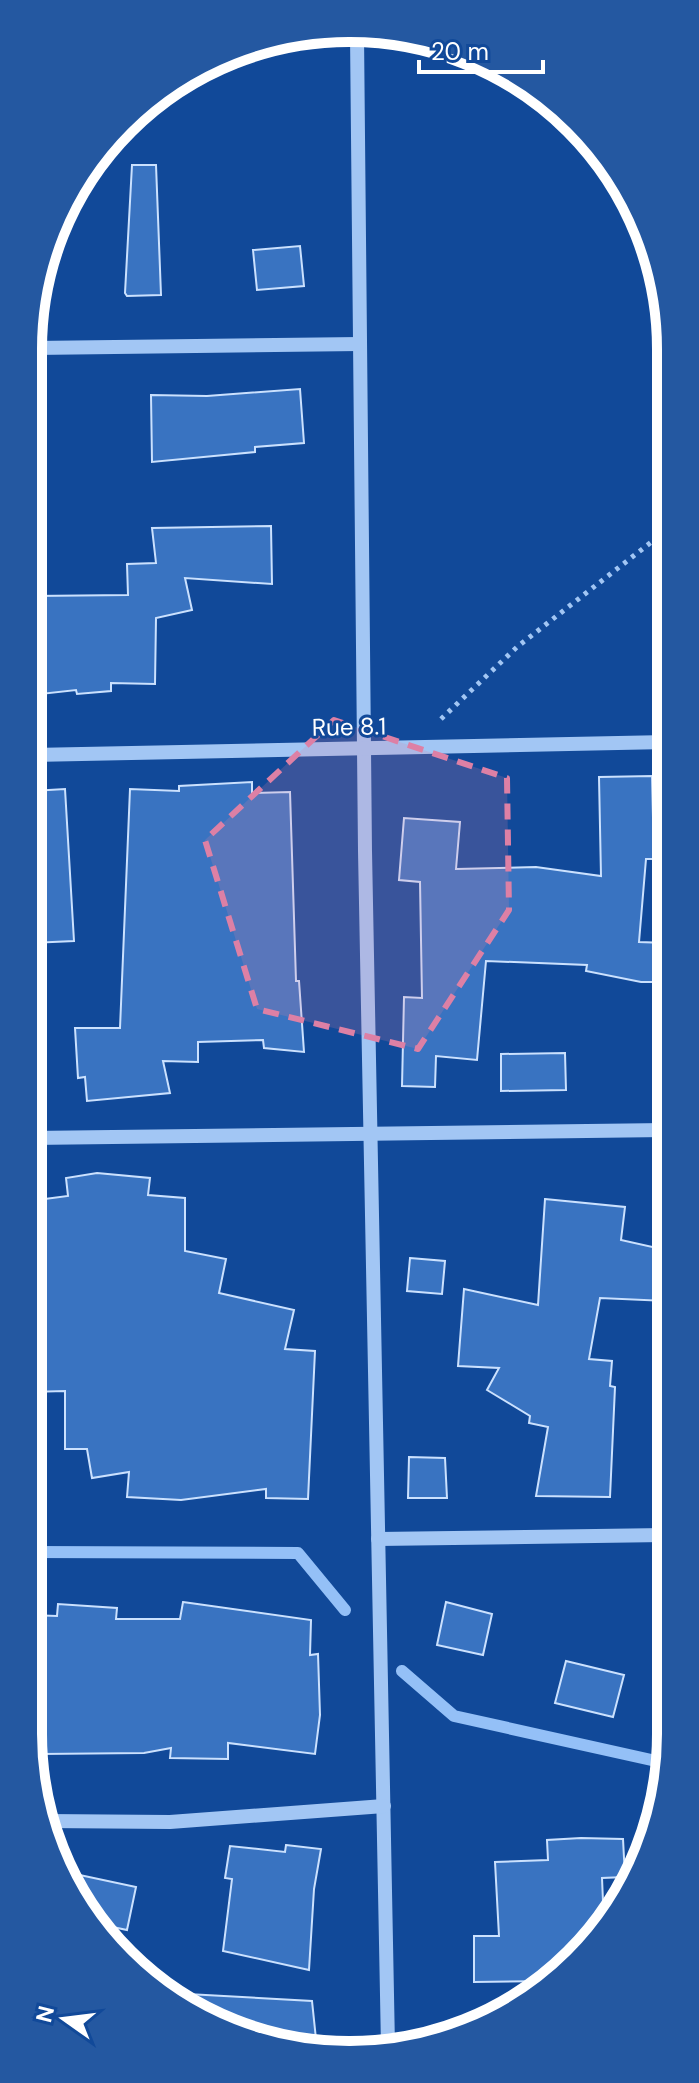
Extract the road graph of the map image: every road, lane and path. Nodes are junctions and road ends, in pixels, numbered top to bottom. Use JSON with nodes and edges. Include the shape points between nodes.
{"nodes":[{"id":1,"x":357,"y":42,"type":"edge"},
{"id":2,"x":360,"y":344,"type":"junction"},
{"id":3,"x":42,"y":348,"type":"edge"},
{"id":4,"x":657,"y":538,"type":"edge"},
{"id":5,"x":657,"y":742,"type":"edge"},
{"id":6,"x":364,"y":748,"type":"junction"},
{"id":7,"x":412,"y":748,"type":"junction"},
{"id":8,"x":42,"y":755,"type":"edge"},
{"id":9,"x":657,"y":1130,"type":"edge"},
{"id":10,"x":370,"y":1134,"type":"junction"},
{"id":11,"x":42,"y":1138,"type":"edge"},
{"id":12,"x":657,"y":1535,"type":"edge"},
{"id":13,"x":378,"y":1539,"type":"junction"},
{"id":14,"x":384,"y":1806,"type":"junction"},
{"id":15,"x":55,"y":1821,"type":"edge"},
{"id":16,"x":388,"y":2038,"type":"edge"}],
"edges":[{"from":1,"to":2,"type":"street"},
{"from":2,"to":3,"type":"street"},
{"from":2,"to":6,"type":"street"},
{"from":4,"to":7,"type":"path","via":[[517,647]]},
{"from":5,"to":7,"type":"street","name":"Rue 8.1"},
{"from":6,"to":7,"type":"street","name":"Rue 8.1"},
{"from":6,"to":8,"type":"street","name":"Rue 8.1"},
{"from":6,"to":10,"type":"street"},
{"from":9,"to":10,"type":"street"},
{"from":10,"to":11,"type":"street"},
{"from":10,"to":13,"type":"street"},
{"from":12,"to":13,"type":"street"},
{"from":13,"to":14,"type":"street"},
{"from":14,"to":15,"type":"street","via":[[170,1822]]},
{"from":14,"to":16,"type":"street"}]}
